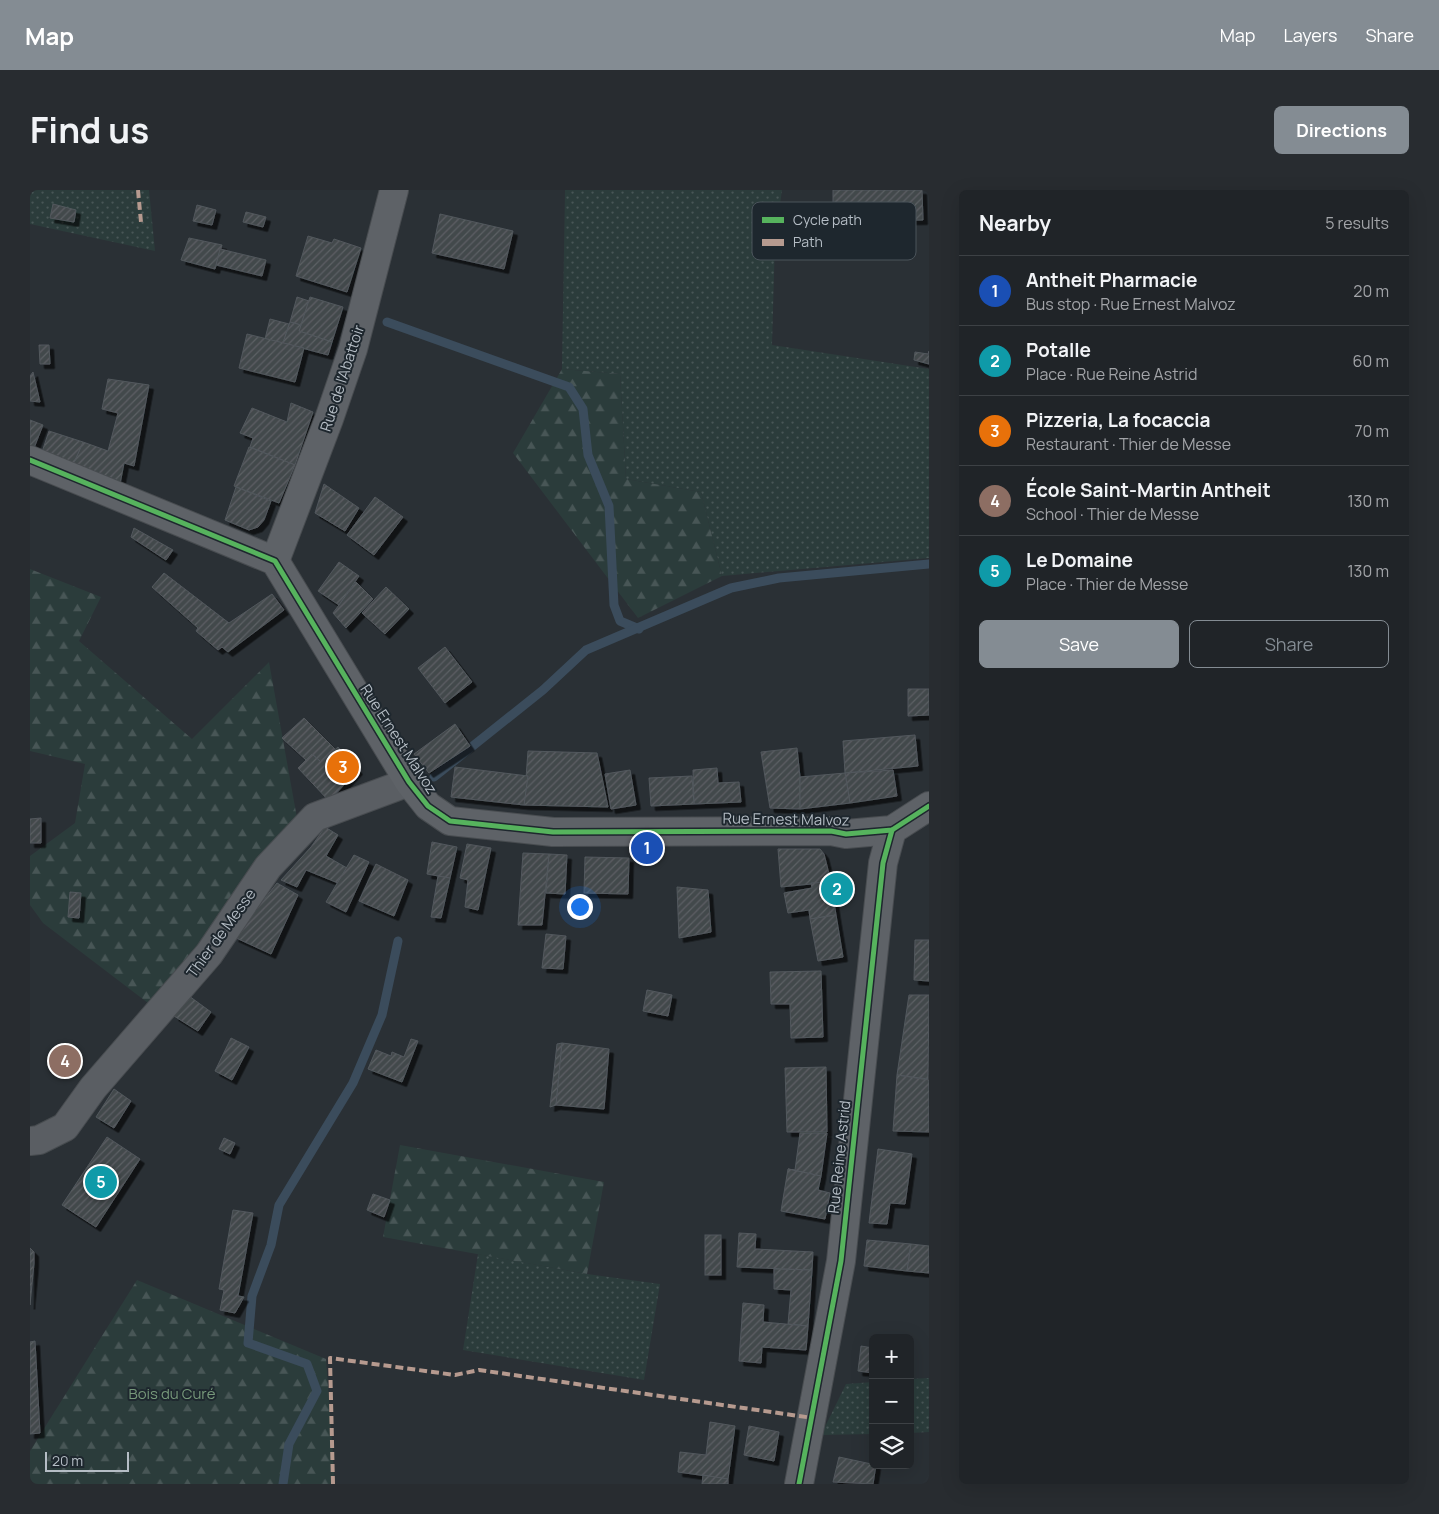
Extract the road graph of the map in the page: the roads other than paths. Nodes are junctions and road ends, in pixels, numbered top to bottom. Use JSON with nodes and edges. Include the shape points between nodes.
{"nodes":[{"id":1,"x":394,"y":190,"type":"edge"},
{"id":2,"x":30,"y":460,"type":"edge"},
{"id":3,"x":275,"y":561,"type":"junction"},
{"id":4,"x":409,"y":782,"type":"junction"},
{"id":5,"x":929,"y":806,"type":"edge"},
{"id":6,"x":892,"y":830,"type":"junction"},
{"id":7,"x":30,"y":1141,"type":"edge"},
{"id":8,"x":799,"y":1484,"type":"edge"}],
"edges":[{"from":1,"to":3,"type":"street","name":"Rue de l'Abattoir","via":[[353,349]]},
{"from":2,"to":3,"type":"street"},
{"from":3,"to":4,"type":"street","name":"Rue Ernest Malvoz"},
{"from":4,"to":6,"type":"street","name":"Rue Ernest Malvoz","via":[[428,806],[450,820],[553,832],[831,831],[846,834]]},
{"from":4,"to":7,"type":"street","name":"Thier de Messe","via":[[315,817],[268,867],[209,954],[93,1088],[65,1127]]},
{"from":5,"to":6,"type":"street"},
{"from":6,"to":8,"type":"street","name":"Rue Reine Astrid","via":[[883,862],[841,1262]]}]}
